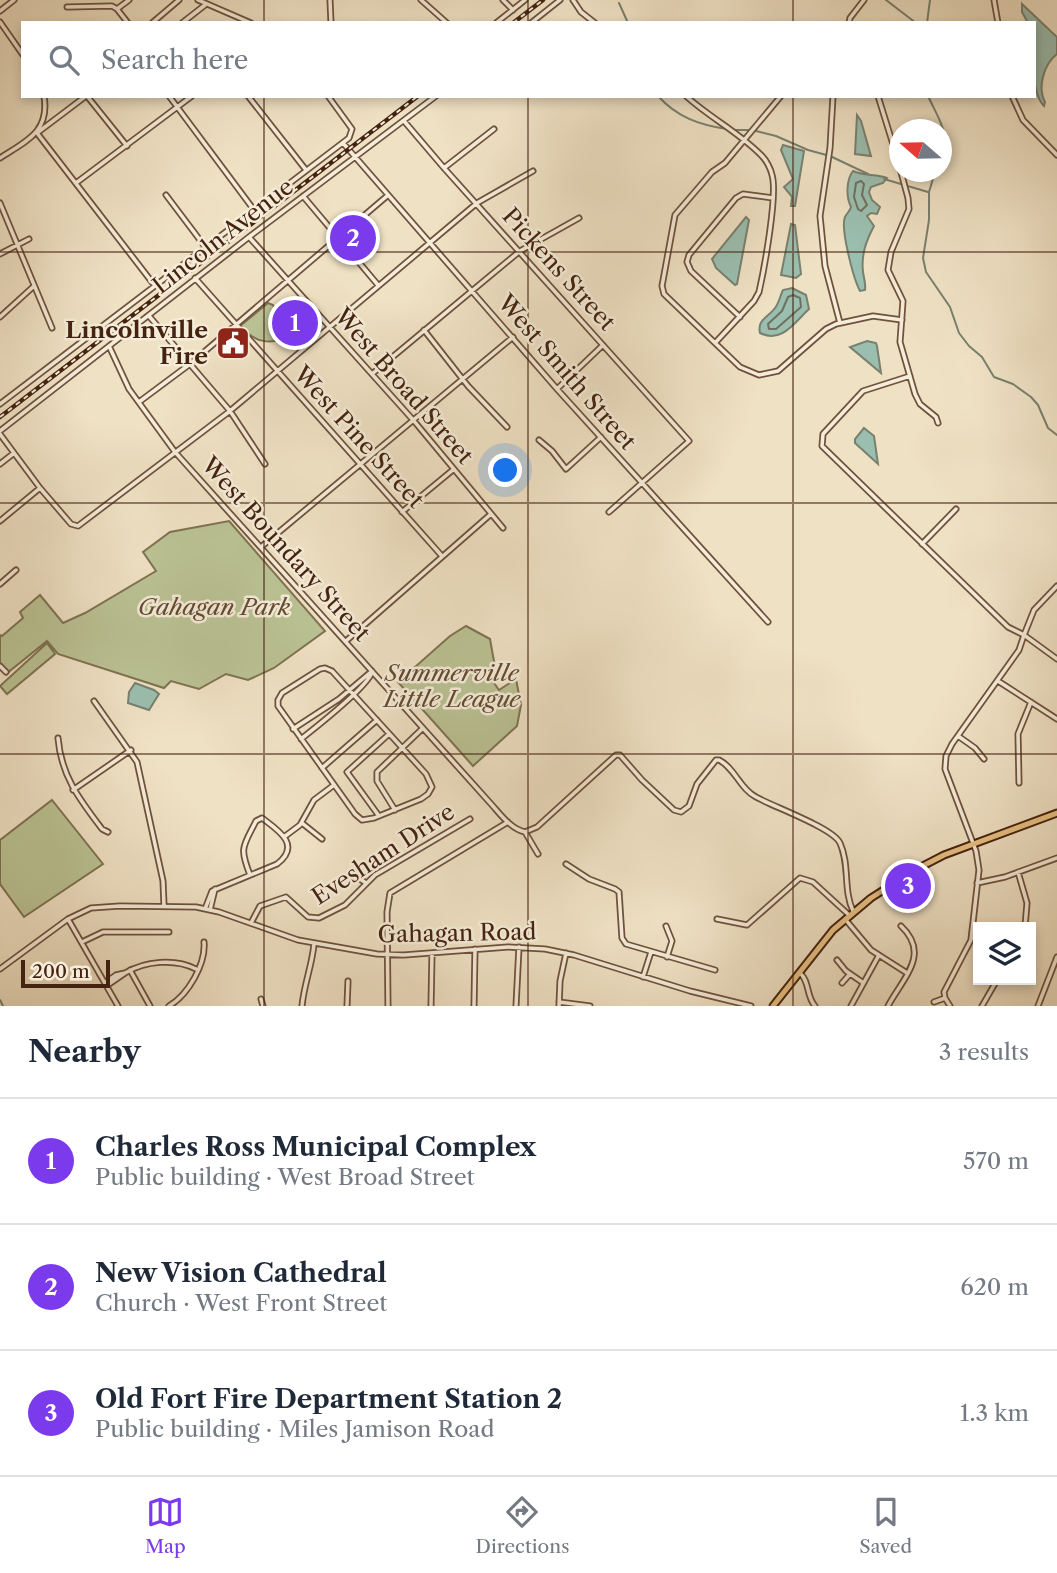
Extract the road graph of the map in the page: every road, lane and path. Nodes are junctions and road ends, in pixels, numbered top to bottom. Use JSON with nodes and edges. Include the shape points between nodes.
{"nodes":[{"id":1,"x":15,"y":0,"type":"edge"},
{"id":2,"x":129,"y":0,"type":"edge"},
{"id":3,"x":179,"y":0,"type":"edge"},
{"id":4,"x":198,"y":0,"type":"edge"},
{"id":5,"x":330,"y":0,"type":"edge"},
{"id":6,"x":421,"y":0,"type":"edge"},
{"id":7,"x":503,"y":0,"type":"edge"},
{"id":8,"x":525,"y":0,"type":"edge"},
{"id":9,"x":560,"y":0,"type":"edge"},
{"id":10,"x":573,"y":0,"type":"edge"},
{"id":11,"x":864,"y":0,"type":"edge"},
{"id":12,"x":994,"y":0,"type":"edge"},
{"id":13,"x":81,"y":3,"type":"edge"},
{"id":14,"x":206,"y":4,"type":"junction"},
{"id":15,"x":67,"y":7,"type":"dead end"},
{"id":16,"x":117,"y":9,"type":"junction"},
{"id":17,"x":0,"y":10,"type":"edge"},
{"id":18,"x":513,"y":10,"type":"junction"},
{"id":19,"x":126,"y":21,"type":"edge"},
{"id":20,"x":154,"y":21,"type":"edge"},
{"id":21,"x":185,"y":21,"type":"edge"},
{"id":22,"x":246,"y":21,"type":"edge"},
{"id":23,"x":331,"y":21,"type":"edge"},
{"id":24,"x":445,"y":21,"type":"edge"},
{"id":25,"x":499,"y":21,"type":"edge"},
{"id":26,"x":534,"y":21,"type":"edge"},
{"id":27,"x":593,"y":21,"type":"edge"},
{"id":28,"x":849,"y":21,"type":"edge"},
{"id":29,"x":998,"y":21,"type":"edge"},
{"id":30,"x":0,"y":22,"type":"edge"},
{"id":31,"x":21,"y":52,"type":"edge"},
{"id":32,"x":44,"y":98,"type":"edge"},
{"id":33,"x":84,"y":98,"type":"edge"},
{"id":34,"x":89,"y":98,"type":"edge"},
{"id":35,"x":170,"y":98,"type":"edge"},
{"id":36,"x":189,"y":98,"type":"edge"},
{"id":37,"x":250,"y":98,"type":"edge"},
{"id":38,"x":329,"y":98,"type":"edge"},
{"id":39,"x":433,"y":98,"type":"edge"},
{"id":40,"x":688,"y":98,"type":"edge"},
{"id":41,"x":779,"y":98,"type":"edge"},
{"id":42,"x":834,"y":98,"type":"edge"},
{"id":43,"x":879,"y":98,"type":"edge"},
{"id":44,"x":1013,"y":98,"type":"edge"},
{"id":45,"x":177,"y":107,"type":"junction"},
{"id":46,"x":404,"y":121,"type":"junction"},
{"id":47,"x":494,"y":129,"type":"dead end"},
{"id":48,"x":37,"y":133,"type":"junction"},
{"id":49,"x":889,"y":133,"type":"edge"},
{"id":50,"x":744,"y":140,"type":"junction"},
{"id":51,"x":343,"y":143,"type":"junction"},
{"id":52,"x":127,"y":146,"type":"junction"},
{"id":53,"x":1057,"y":153,"type":"edge"},
{"id":54,"x":354,"y":157,"type":"junction"},
{"id":55,"x":0,"y":158,"type":"edge"},
{"id":56,"x":444,"y":168,"type":"junction"},
{"id":57,"x":306,"y":170,"type":"junction"},
{"id":58,"x":533,"y":171,"type":"dead end"},
{"id":59,"x":904,"y":182,"type":"edge"},
{"id":60,"x":76,"y":183,"type":"junction"},
{"id":61,"x":166,"y":195,"type":"dead end"},
{"id":62,"x":303,"y":196,"type":"junction"},
{"id":63,"x":387,"y":196,"type":"junction"},
{"id":64,"x":773,"y":198,"type":"junction"},
{"id":65,"x":0,"y":203,"type":"edge"},
{"id":66,"x":477,"y":203,"type":"junction"},
{"id":67,"x":254,"y":210,"type":"junction"},
{"id":68,"x":579,"y":218,"type":"dead end"},
{"id":69,"x":249,"y":237,"type":"junction"},
{"id":70,"x":339,"y":237,"type":"junction"},
{"id":71,"x":29,"y":239,"type":"dead end"},
{"id":72,"x":19,"y":243,"type":"junction"},
{"id":73,"x":428,"y":243,"type":"junction"},
{"id":74,"x":205,"y":248,"type":"junction"},
{"id":75,"x":520,"y":250,"type":"junction"},
{"id":76,"x":0,"y":254,"type":"edge"},
{"id":77,"x":195,"y":278,"type":"junction"},
{"id":78,"x":287,"y":279,"type":"junction"},
{"id":79,"x":378,"y":285,"type":"junction"},
{"id":80,"x":34,"y":286,"type":"junction"},
{"id":81,"x":155,"y":286,"type":"junction"},
{"id":82,"x":471,"y":289,"type":"junction"},
{"id":83,"x":149,"y":316,"type":"junction"},
{"id":84,"x":0,"y":317,"type":"edge"},
{"id":85,"x":740,"y":317,"type":"junction"},
{"id":86,"x":902,"y":320,"type":"junction"},
{"id":87,"x":840,"y":323,"type":"junction"},
{"id":88,"x":236,"y":324,"type":"junction"},
{"id":89,"x":330,"y":326,"type":"junction"},
{"id":90,"x":52,"y":328,"type":"dead end"},
{"id":91,"x":424,"y":330,"type":"junction"},
{"id":92,"x":513,"y":337,"type":"junction"},
{"id":93,"x":715,"y":343,"type":"junction"},
{"id":94,"x":603,"y":345,"type":"junction"},
{"id":95,"x":109,"y":346,"type":"junction"},
{"id":96,"x":190,"y":364,"type":"junction"},
{"id":97,"x":277,"y":371,"type":"junction"},
{"id":98,"x":372,"y":374,"type":"junction"},
{"id":99,"x":910,"y":376,"type":"junction"},
{"id":100,"x":463,"y":380,"type":"junction"},
{"id":101,"x":557,"y":389,"type":"junction"},
{"id":102,"x":139,"y":402,"type":"junction"},
{"id":103,"x":0,"y":404,"type":"edge"},
{"id":104,"x":230,"y":411,"type":"junction"},
{"id":105,"x":414,"y":421,"type":"junction"},
{"id":106,"x":937,"y":423,"type":"dead end"},
{"id":107,"x":507,"y":427,"type":"dead end"},
{"id":108,"x":1,"y":434,"type":"edge"},
{"id":109,"x":601,"y":437,"type":"junction"},
{"id":110,"x":539,"y":440,"type":"dead end"},
{"id":111,"x":175,"y":452,"type":"junction"},
{"id":112,"x":14,"y":453,"type":"junction"},
{"id":113,"x":0,"y":464,"type":"edge"},
{"id":114,"x":265,"y":464,"type":"dead end"},
{"id":115,"x":359,"y":466,"type":"junction"},
{"id":116,"x":454,"y":469,"type":"junction"},
{"id":117,"x":643,"y":484,"type":"junction"},
{"id":118,"x":40,"y":488,"type":"junction"},
{"id":119,"x":956,"y":509,"type":"dead end"},
{"id":120,"x":402,"y":512,"type":"junction"},
{"id":121,"x":608,"y":512,"type":"dead end"},
{"id":122,"x":491,"y":514,"type":"junction"},
{"id":123,"x":0,"y":521,"type":"edge"},
{"id":124,"x":503,"y":528,"type":"dead end"},
{"id":125,"x":922,"y":544,"type":"junction"},
{"id":126,"x":261,"y":547,"type":"junction"},
{"id":127,"x":441,"y":555,"type":"junction"},
{"id":128,"x":16,"y":570,"type":"dead end"},
{"id":129,"x":0,"y":584,"type":"edge"},
{"id":130,"x":1057,"y":586,"type":"edge"},
{"id":131,"x":768,"y":622,"type":"dead end"},
{"id":132,"x":1024,"y":635,"type":"junction"},
{"id":133,"x":346,"y":640,"type":"junction"},
{"id":134,"x":1057,"y":659,"type":"edge"},
{"id":135,"x":0,"y":666,"type":"edge"},
{"id":136,"x":372,"y":671,"type":"junction"},
{"id":137,"x":6,"y":672,"type":"dead end"},
{"id":138,"x":998,"y":681,"type":"junction"},
{"id":139,"x":351,"y":692,"type":"junction"},
{"id":140,"x":94,"y":701,"type":"dead end"},
{"id":141,"x":1031,"y":702,"type":"junction"},
{"id":142,"x":318,"y":712,"type":"junction"},
{"id":143,"x":1057,"y":719,"type":"edge"},
{"id":144,"x":323,"y":720,"type":"junction"},
{"id":145,"x":377,"y":720,"type":"junction"},
{"id":146,"x":423,"y":728,"type":"junction"},
{"id":147,"x":293,"y":729,"type":"junction"},
{"id":148,"x":389,"y":734,"type":"junction"},
{"id":149,"x":958,"y":736,"type":"junction"},
{"id":150,"x":58,"y":738,"type":"dead end"},
{"id":151,"x":301,"y":739,"type":"junction"},
{"id":152,"x":402,"y":748,"type":"junction"},
{"id":153,"x":131,"y":750,"type":"junction"},
{"id":154,"x":984,"y":759,"type":"dead end"},
{"id":155,"x":322,"y":768,"type":"junction"},
{"id":156,"x":1019,"y":783,"type":"dead end"},
{"id":157,"x":334,"y":785,"type":"junction"},
{"id":158,"x":73,"y":790,"type":"junction"},
{"id":159,"x":395,"y":810,"type":"junction"},
{"id":160,"x":1057,"y":813,"type":"edge"},
{"id":161,"x":379,"y":816,"type":"junction"},
{"id":162,"x":470,"y":819,"type":"dead end"},
{"id":163,"x":508,"y":822,"type":"junction"},
{"id":164,"x":301,"y":823,"type":"junction"},
{"id":165,"x":108,"y":832,"type":"dead end"},
{"id":166,"x":525,"y":832,"type":"junction"},
{"id":167,"x":284,"y":837,"type":"junction"},
{"id":168,"x":322,"y":839,"type":"dead end"},
{"id":169,"x":972,"y":844,"type":"junction"},
{"id":170,"x":538,"y":854,"type":"dead end"},
{"id":171,"x":1057,"y":859,"type":"edge"},
{"id":172,"x":566,"y":864,"type":"dead end"},
{"id":173,"x":1018,"y":872,"type":"junction"},
{"id":174,"x":351,"y":873,"type":"dead end"},
{"id":175,"x":250,"y":875,"type":"junction"},
{"id":176,"x":366,"y":883,"type":"junction"},
{"id":177,"x":977,"y":883,"type":"junction"},
{"id":178,"x":163,"y":906,"type":"junction"},
{"id":179,"x":207,"y":909,"type":"junction"},
{"id":180,"x":849,"y":915,"type":"junction"},
{"id":181,"x":68,"y":919,"type":"junction"},
{"id":182,"x":716,"y":919,"type":"dead end"},
{"id":183,"x":1025,"y":922,"type":"edge"},
{"id":184,"x":250,"y":923,"type":"junction"},
{"id":185,"x":666,"y":926,"type":"dead end"},
{"id":186,"x":901,"y":926,"type":"dead end"},
{"id":187,"x":169,"y":932,"type":"dead end"},
{"id":188,"x":82,"y":942,"type":"junction"},
{"id":189,"x":204,"y":942,"type":"dead end"},
{"id":190,"x":314,"y":944,"type":"junction"},
{"id":191,"x":519,"y":947,"type":"junction"},
{"id":192,"x":475,"y":949,"type":"junction"},
{"id":193,"x":651,"y":952,"type":"junction"},
{"id":194,"x":432,"y":953,"type":"junction"},
{"id":195,"x":566,"y":953,"type":"junction"},
{"id":196,"x":388,"y":955,"type":"junction"},
{"id":197,"x":879,"y":955,"type":"junction"},
{"id":198,"x":667,"y":957,"type":"junction"},
{"id":199,"x":1057,"y":957,"type":"edge"},
{"id":200,"x":837,"y":960,"type":"dead end"},
{"id":201,"x":0,"y":969,"type":"edge"},
{"id":202,"x":130,"y":970,"type":"junction"},
{"id":203,"x":197,"y":970,"type":"junction"},
{"id":204,"x":715,"y":970,"type":"dead end"},
{"id":205,"x":798,"y":972,"type":"junction"},
{"id":206,"x":907,"y":973,"type":"junction"},
{"id":207,"x":850,"y":974,"type":"junction"},
{"id":208,"x":643,"y":977,"type":"junction"},
{"id":209,"x":348,"y":981,"type":"dead end"},
{"id":210,"x":106,"y":982,"type":"junction"},
{"id":211,"x":862,"y":982,"type":"junction"},
{"id":212,"x":842,"y":984,"type":"dead end"},
{"id":213,"x":994,"y":985,"type":"edge"},
{"id":214,"x":945,"y":998,"type":"junction"},
{"id":215,"x":261,"y":999,"type":"dead end"},
{"id":216,"x":934,"y":1002,"type":"dead end"},
{"id":217,"x":559,"y":1004,"type":"edge"},
{"id":218,"x":118,"y":1006,"type":"edge"},
{"id":219,"x":150,"y":1006,"type":"edge"},
{"id":220,"x":169,"y":1006,"type":"edge"},
{"id":221,"x":263,"y":1006,"type":"edge"},
{"id":222,"x":302,"y":1006,"type":"edge"},
{"id":223,"x":347,"y":1006,"type":"edge"},
{"id":224,"x":388,"y":1006,"type":"edge"},
{"id":225,"x":431,"y":1006,"type":"edge"},
{"id":226,"x":474,"y":1006,"type":"edge"},
{"id":227,"x":516,"y":1006,"type":"edge"},
{"id":228,"x":590,"y":1006,"type":"edge"},
{"id":229,"x":751,"y":1006,"type":"edge"},
{"id":230,"x":773,"y":1006,"type":"edge"},
{"id":231,"x":815,"y":1006,"type":"edge"},
{"id":232,"x":851,"y":1006,"type":"edge"},
{"id":233,"x":888,"y":1006,"type":"edge"},
{"id":234,"x":950,"y":1006,"type":"edge"},
{"id":235,"x":982,"y":1006,"type":"edge"},
{"id":236,"x":1038,"y":1006,"type":"edge"}],
"edges":[{"from":1,"to":17,"type":"street"},
{"from":2,"to":16,"type":"street"},
{"from":3,"to":20,"type":"street"},
{"from":4,"to":14,"type":"street"},
{"from":5,"to":23,"type":"street"},
{"from":6,"to":24,"type":"street"},
{"from":7,"to":18,"type":"street"},
{"from":8,"to":18,"type":"street"},
{"from":9,"to":26,"type":"street"},
{"from":10,"to":27,"type":"street"},
{"from":11,"to":28,"type":"street"},
{"from":12,"to":29,"type":"street"},
{"from":13,"to":15,"type":"street"},
{"from":13,"to":16,"type":"street"},
{"from":14,"to":21,"type":"street"},
{"from":14,"to":22,"type":"street"},
{"from":16,"to":19,"type":"street"},
{"from":18,"to":25,"type":"street"},
{"from":30,"to":31,"type":"street"},
{"from":32,"to":48,"type":"street","via":[[44,118]]},
{"from":33,"to":48,"type":"street"},
{"from":34,"to":52,"type":"street"},
{"from":35,"to":45,"type":"street"},
{"from":36,"to":45,"type":"street"},
{"from":37,"to":57,"type":"street"},
{"from":38,"to":51,"type":"street","via":[[352,129]]},
{"from":39,"to":46,"type":"street","name":"Lincoln Avenue"},
{"from":40,"to":50,"type":"street"},
{"from":41,"to":50,"type":"street"},
{"from":42,"to":87,"type":"street","via":[[820,216],[825,266]]},
{"from":43,"to":49,"type":"street"},
{"from":44,"to":53,"type":"street","via":[[1023,120]]},
{"from":45,"to":52,"type":"street"},
{"from":45,"to":67,"type":"street"},
{"from":46,"to":54,"type":"street","name":"Lincoln Avenue"},
{"from":46,"to":56,"type":"street","name":"Pickens Street"},
{"from":47,"to":56,"type":"street"},
{"from":48,"to":55,"type":"street"},
{"from":48,"to":60,"type":"street"},
{"from":50,"to":64,"type":"street","via":[[764,158],[772,175]]},
{"from":50,"to":93,"type":"street","via":[[675,215],[662,286],[664,294]]},
{"from":51,"to":54,"type":"street","name":"West Smith Street"},
{"from":51,"to":57,"type":"street"},
{"from":52,"to":60,"type":"street"},
{"from":54,"to":62,"type":"street","name":"Lincoln Avenue"},
{"from":54,"to":63,"type":"street","name":"West Smith Street"},
{"from":56,"to":66,"type":"street","name":"Pickens Street"},
{"from":57,"to":67,"type":"street"},
{"from":58,"to":66,"type":"street"},
{"from":59,"to":86,"type":"street","via":[[909,209],[888,262],[903,301]]},
{"from":60,"to":81,"type":"street"},
{"from":61,"to":74,"type":"street"},
{"from":62,"to":69,"type":"street","name":"Lincoln Avenue"},
{"from":62,"to":70,"type":"street"},
{"from":63,"to":70,"type":"street"},
{"from":63,"to":73,"type":"street","name":"West Smith Street"},
{"from":64,"to":85,"type":"street","via":[[759,292]]},
{"from":64,"to":85,"type":"street","via":[[743,194],[736,198],[687,262]]},
{"from":65,"to":72,"type":"street"},
{"from":66,"to":73,"type":"street"},
{"from":66,"to":75,"type":"street","name":"Pickens Street"},
{"from":67,"to":74,"type":"street"},
{"from":68,"to":75,"type":"street"},
{"from":69,"to":77,"type":"street","name":"Lincoln Avenue"},
{"from":69,"to":78,"type":"street","name":"West Broad Street"},
{"from":70,"to":78,"type":"street"},
{"from":70,"to":79,"type":"street"},
{"from":71,"to":72,"type":"street"},
{"from":72,"to":76,"type":"street"},
{"from":72,"to":80,"type":"street"},
{"from":73,"to":79,"type":"street"},
{"from":73,"to":82,"type":"street","name":"West Smith Street"},
{"from":74,"to":81,"type":"street"},
{"from":75,"to":82,"type":"street"},
{"from":75,"to":94,"type":"street","name":"Pickens Street"},
{"from":77,"to":83,"type":"street","name":"Lincoln Avenue"},
{"from":77,"to":88,"type":"street","name":"West Pine Street"},
{"from":78,"to":88,"type":"street"},
{"from":78,"to":89,"type":"street","name":"West Broad Street"},
{"from":79,"to":89,"type":"street"},
{"from":80,"to":84,"type":"street"},
{"from":80,"to":90,"type":"street"},
{"from":81,"to":103,"type":"street"},
{"from":82,"to":91,"type":"street"},
{"from":82,"to":92,"type":"street","name":"West Smith Street"},
{"from":83,"to":95,"type":"street","name":"Lincoln Avenue"},
{"from":83,"to":96,"type":"street"},
{"from":85,"to":93,"type":"street"},
{"from":86,"to":87,"type":"street","via":[[873,316]]},
{"from":86,"to":99,"type":"street","via":[[900,341]]},
{"from":87,"to":93,"type":"street","via":[[827,328],[770,374],[750,373]]},
{"from":88,"to":96,"type":"street"},
{"from":88,"to":97,"type":"street","name":"West Pine Street"},
{"from":89,"to":97,"type":"street"},
{"from":89,"to":98,"type":"street","name":"West Broad Street"},
{"from":91,"to":98,"type":"street"},
{"from":91,"to":100,"type":"street"},
{"from":92,"to":100,"type":"street"},
{"from":92,"to":101,"type":"street","name":"West Smith Street"},
{"from":94,"to":101,"type":"street"},
{"from":94,"to":117,"type":"street","name":"Pickens Street","via":[[689,441]]},
{"from":95,"to":102,"type":"street","name":"West Boundary Street"},
{"from":95,"to":108,"type":"street","name":"Lincoln Avenue","via":[[6,425]]},
{"from":96,"to":102,"type":"street"},
{"from":96,"to":104,"type":"street"},
{"from":97,"to":104,"type":"street"},
{"from":97,"to":115,"type":"street","name":"West Pine Street"},
{"from":98,"to":105,"type":"street","name":"West Broad Street"},
{"from":99,"to":106,"type":"street","via":[[920,404]]},
{"from":99,"to":125,"type":"street","via":[[863,390],[823,433],[821,441],[824,450]]},
{"from":100,"to":105,"type":"street"},
{"from":100,"to":107,"type":"street"},
{"from":101,"to":109,"type":"street","name":"West Smith Street"},
{"from":102,"to":111,"type":"street","name":"West Boundary Street"},
{"from":104,"to":111,"type":"street"},
{"from":104,"to":114,"type":"street"},
{"from":105,"to":115,"type":"street"},
{"from":105,"to":116,"type":"street","name":"West Broad Street"},
{"from":108,"to":112,"type":"street"},
{"from":109,"to":110,"type":"street","via":[[566,469]]},
{"from":109,"to":117,"type":"street","name":"West Smith Street"},
{"from":111,"to":118,"type":"street","via":[[78,526],[71,524]]},
{"from":111,"to":126,"type":"street","name":"West Boundary Street"},
{"from":112,"to":113,"type":"street"},
{"from":112,"to":118,"type":"street"},
{"from":115,"to":120,"type":"street","name":"West Pine Street"},
{"from":115,"to":126,"type":"street"},
{"from":116,"to":120,"type":"street"},
{"from":116,"to":122,"type":"street","name":"West Broad Street"},
{"from":117,"to":121,"type":"street"},
{"from":117,"to":131,"type":"street","name":"West Smith Street"},
{"from":118,"to":123,"type":"street"},
{"from":119,"to":125,"type":"street"},
{"from":120,"to":127,"type":"street","name":"West Pine Street"},
{"from":122,"to":124,"type":"street","name":"West Broad Street"},
{"from":122,"to":127,"type":"street"},
{"from":125,"to":132,"type":"street","via":[[1008,627]]},
{"from":126,"to":133,"type":"street","name":"West Boundary Street"},
{"from":127,"to":133,"type":"street"},
{"from":128,"to":129,"type":"street"},
{"from":130,"to":132,"type":"street","via":[[1034,610]]},
{"from":132,"to":134,"type":"street"},
{"from":132,"to":138,"type":"street"},
{"from":133,"to":136,"type":"street","name":"West Boundary Street"},
{"from":135,"to":137,"type":"street"},
{"from":136,"to":139,"type":"street"},
{"from":136,"to":146,"type":"street","name":"West Boundary Street"},
{"from":138,"to":141,"type":"street"},
{"from":138,"to":149,"type":"street"},
{"from":139,"to":142,"type":"street"},
{"from":139,"to":144,"type":"street"},
{"from":139,"to":145,"type":"street"},
{"from":139,"to":147,"type":"street","via":[[325,668],[285,691],[278,706]]},
{"from":140,"to":153,"type":"street"},
{"from":141,"to":143,"type":"street"},
{"from":141,"to":156,"type":"street","via":[[1018,734]]},
{"from":142,"to":144,"type":"street"},
{"from":142,"to":147,"type":"street"},
{"from":144,"to":151,"type":"street"},
{"from":145,"to":148,"type":"street"},
{"from":145,"to":155,"type":"street"},
{"from":146,"to":152,"type":"street"},
{"from":146,"to":163,"type":"street","name":"West Boundary Street"},
{"from":147,"to":151,"type":"street"},
{"from":148,"to":152,"type":"street"},
{"from":148,"to":161,"type":"street","via":[[347,772]]},
{"from":149,"to":154,"type":"street"},
{"from":149,"to":169,"type":"street","via":[[946,756],[945,769]]},
{"from":150,"to":158,"type":"street"},
{"from":151,"to":155,"type":"street"},
{"from":152,"to":159,"type":"street","via":[[377,772],[377,781]]},
{"from":152,"to":159,"type":"street","via":[[432,787],[426,796]]},
{"from":153,"to":158,"type":"street"},
{"from":153,"to":178,"type":"street","via":[[158,854]]},
{"from":155,"to":157,"type":"street"},
{"from":157,"to":161,"type":"street","via":[[358,818]]},
{"from":157,"to":164,"type":"street","via":[[314,800]]},
{"from":158,"to":165,"type":"street"},
{"from":159,"to":161,"type":"street"},
{"from":160,"to":169,"type":"main road"},
{"from":162,"to":176,"type":"street","name":"Evesham Drive"},
{"from":163,"to":166,"type":"street","name":"West Boundary Street"},
{"from":163,"to":196,"type":"street","via":[[390,893]]},
{"from":164,"to":167,"type":"street"},
{"from":164,"to":168,"type":"street"},
{"from":166,"to":170,"type":"street","name":"West Boundary Street"},
{"from":166,"to":180,"type":"street","via":[[537,827],[616,755],[681,812],[716,760],[722,761],[752,795],[838,839],[844,855]]},
{"from":167,"to":175,"type":"street","via":[[288,846],[284,859]]},
{"from":167,"to":175,"type":"street","via":[[262,818],[256,821],[242,851]]},
{"from":169,"to":177,"type":"street"},
{"from":169,"to":180,"type":"main road","via":[[915,870]]},
{"from":171,"to":173,"type":"street"},
{"from":172,"to":193,"type":"street","via":[[617,890],[623,940]]},
{"from":173,"to":177,"type":"street"},
{"from":173,"to":183,"type":"street","via":[[1027,903]]},
{"from":174,"to":176,"type":"street"},
{"from":175,"to":179,"type":"street","via":[[215,889]]},
{"from":176,"to":184,"type":"street","name":"Evesham Drive","via":[[345,905],[319,918],[308,917],[292,901],[279,898],[260,906]]},
{"from":177,"to":214,"type":"street","via":[[971,940],[945,988]]},
{"from":178,"to":179,"type":"street","name":"Gahagan Road"},
{"from":178,"to":181,"type":"street","name":"Gahagan Road","via":[[104,906]]},
{"from":179,"to":184,"type":"street","name":"Gahagan Road"},
{"from":180,"to":182,"type":"street","via":[[824,891],[800,878],[747,925]]},
{"from":180,"to":197,"type":"street","via":[[864,944]]},
{"from":180,"to":205,"type":"main road"},
{"from":181,"to":188,"type":"street"},
{"from":181,"to":201,"type":"street","name":"Gahagan Road"},
{"from":184,"to":190,"type":"street","name":"Gahagan Road"},
{"from":185,"to":198,"type":"street","via":[[672,941]]},
{"from":186,"to":206,"type":"street","via":[[916,948]]},
{"from":187,"to":188,"type":"street","via":[[103,932]]},
{"from":188,"to":210,"type":"street"},
{"from":189,"to":203,"type":"street"},
{"from":190,"to":196,"type":"street","name":"Gahagan Road"},
{"from":190,"to":222,"type":"street"},
{"from":191,"to":192,"type":"street","name":"Gahagan Road"},
{"from":191,"to":195,"type":"street","name":"Gahagan Road"},
{"from":191,"to":227,"type":"street"},
{"from":192,"to":194,"type":"street","name":"Gahagan Road"},
{"from":192,"to":226,"type":"street"},
{"from":193,"to":198,"type":"street"},
{"from":193,"to":208,"type":"street"},
{"from":194,"to":196,"type":"street","name":"Gahagan Road"},
{"from":194,"to":225,"type":"street"},
{"from":195,"to":208,"type":"street","name":"Gahagan Road"},
{"from":195,"to":217,"type":"street"},
{"from":196,"to":224,"type":"street"},
{"from":197,"to":206,"type":"street"},
{"from":197,"to":211,"type":"street"},
{"from":198,"to":204,"type":"street"},
{"from":199,"to":236,"type":"street"},
{"from":200,"to":207,"type":"street"},
{"from":202,"to":203,"type":"street","via":[[170,963]]},
{"from":202,"to":210,"type":"street"},
{"from":202,"to":219,"type":"street"},
{"from":203,"to":220,"type":"street","via":[[185,994]]},
{"from":205,"to":230,"type":"main road"},
{"from":205,"to":231,"type":"street","via":[[806,979]]},
{"from":206,"to":233,"type":"street"},
{"from":207,"to":211,"type":"street"},
{"from":207,"to":212,"type":"street"},
{"from":208,"to":229,"type":"street","name":"Gahagan Road"},
{"from":209,"to":223,"type":"street"},
{"from":210,"to":218,"type":"street"},
{"from":211,"to":232,"type":"street"},
{"from":213,"to":235,"type":"street"},
{"from":214,"to":216,"type":"street"},
{"from":214,"to":234,"type":"street"},
{"from":215,"to":221,"type":"street"},
{"from":217,"to":228,"type":"street"}]}
